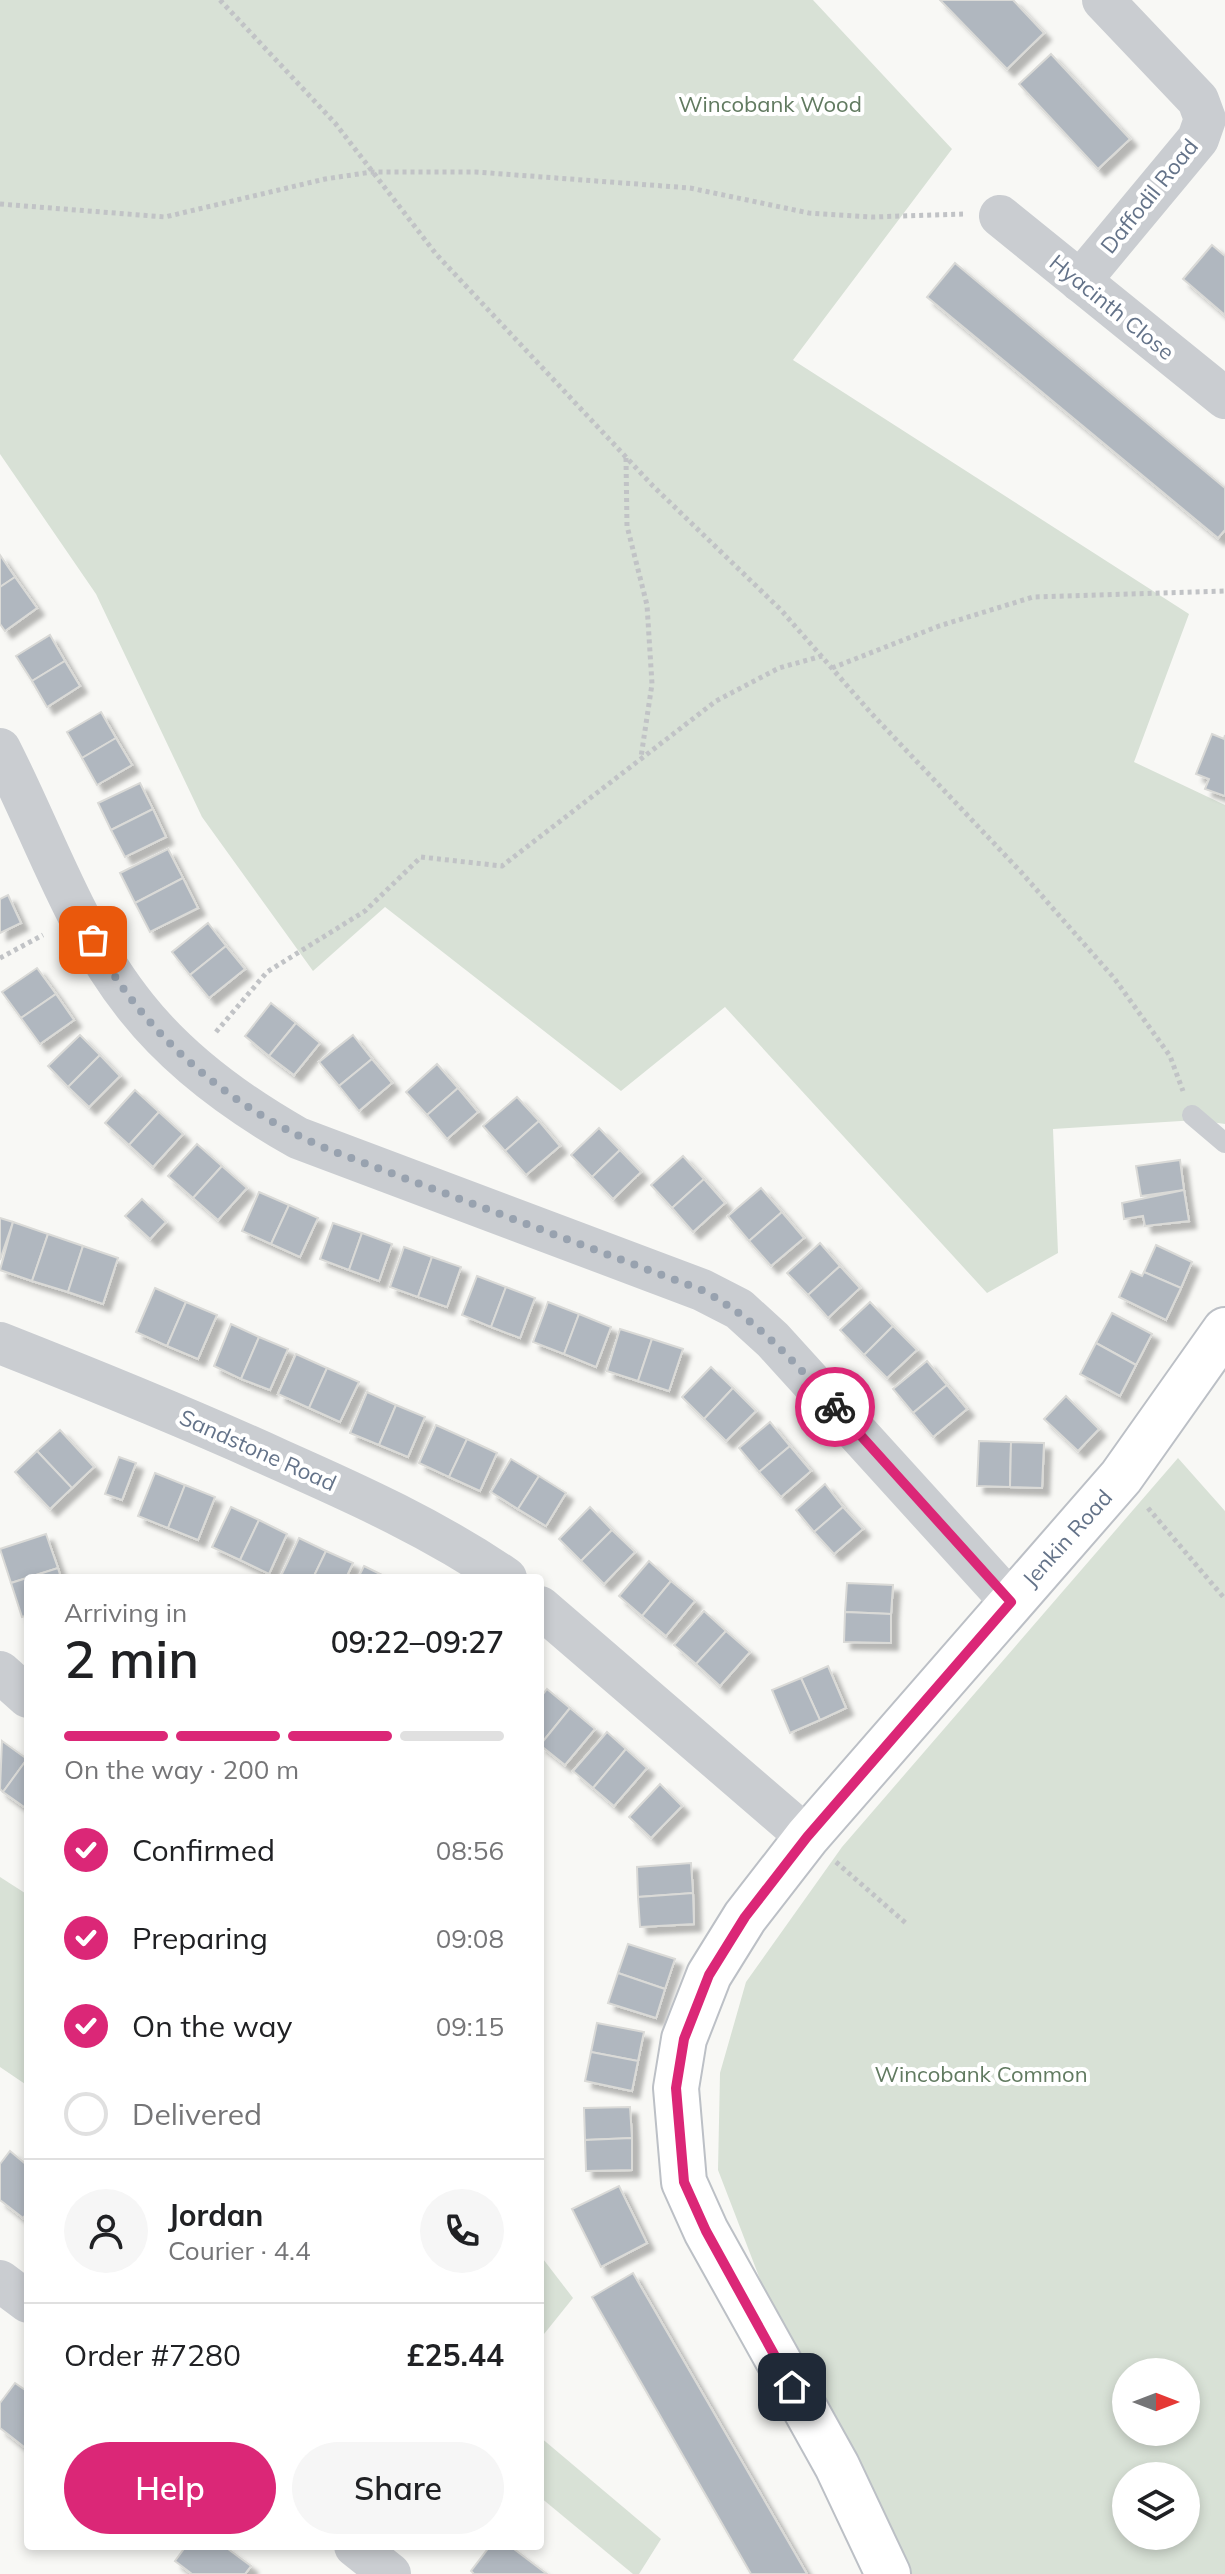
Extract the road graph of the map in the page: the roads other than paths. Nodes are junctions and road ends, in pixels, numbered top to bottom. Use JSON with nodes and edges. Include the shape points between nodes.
{"nodes":[{"id":1,"x":1103,"y":0,"type":"edge"},
{"id":2,"x":1000,"y":216,"type":"road end"},
{"id":3,"x":1080,"y":281,"type":"junction"},
{"id":4,"x":1225,"y":398,"type":"edge"},
{"id":5,"x":0,"y":749,"type":"edge"},
{"id":6,"x":1192,"y":1115,"type":"road end"},
{"id":7,"x":1225,"y":1143,"type":"edge"},
{"id":8,"x":1225,"y":1330,"type":"edge"},
{"id":9,"x":0,"y":1343,"type":"edge"},
{"id":10,"x":500,"y":1574,"type":"edge"},
{"id":11,"x":1011,"y":1602,"type":"junction"},
{"id":12,"x":544,"y":1610,"type":"edge"},
{"id":13,"x":0,"y":1672,"type":"edge"},
{"id":14,"x":24,"y":1693,"type":"edge"},
{"id":15,"x":807,"y":1837,"type":"junction"},
{"id":16,"x":0,"y":2281,"type":"edge"},
{"id":17,"x":24,"y":2299,"type":"edge"},
{"id":18,"x":360,"y":2550,"type":"edge"},
{"id":19,"x":390,"y":2574,"type":"edge"},
{"id":20,"x":888,"y":2574,"type":"edge"}],
"edges":[{"from":1,"to":3,"type":"street","name":"Daffodil Road","via":[[1198,100],[1205,119],[1198,139]]},
{"from":2,"to":3,"type":"street","name":"Hyacinth Close"},
{"from":3,"to":4,"type":"street","name":"Hyacinth Close"},
{"from":5,"to":11,"type":"street","via":[[107,965],[137,1009],[190,1063],[298,1138],[702,1290],[739,1309]]},
{"from":6,"to":7,"type":"lane"},
{"from":8,"to":11,"type":"street","name":"Jenkin Road","via":[[1121,1477]]},
{"from":9,"to":10,"type":"street","name":"Sandstone Road","via":[[167,1409],[374,1502],[448,1539]]},
{"from":11,"to":15,"type":"street","name":"Jenkin Road"},
{"from":12,"to":15,"type":"street"},
{"from":13,"to":14,"type":"street"},
{"from":15,"to":20,"type":"street","name":"Jenkin Road","via":[[745,1917],[709,1975],[684,2039],[676,2088],[677,2136],[684,2182],[706,2231],[837,2466]]},
{"from":16,"to":17,"type":"street"},
{"from":18,"to":19,"type":"street"}]}
